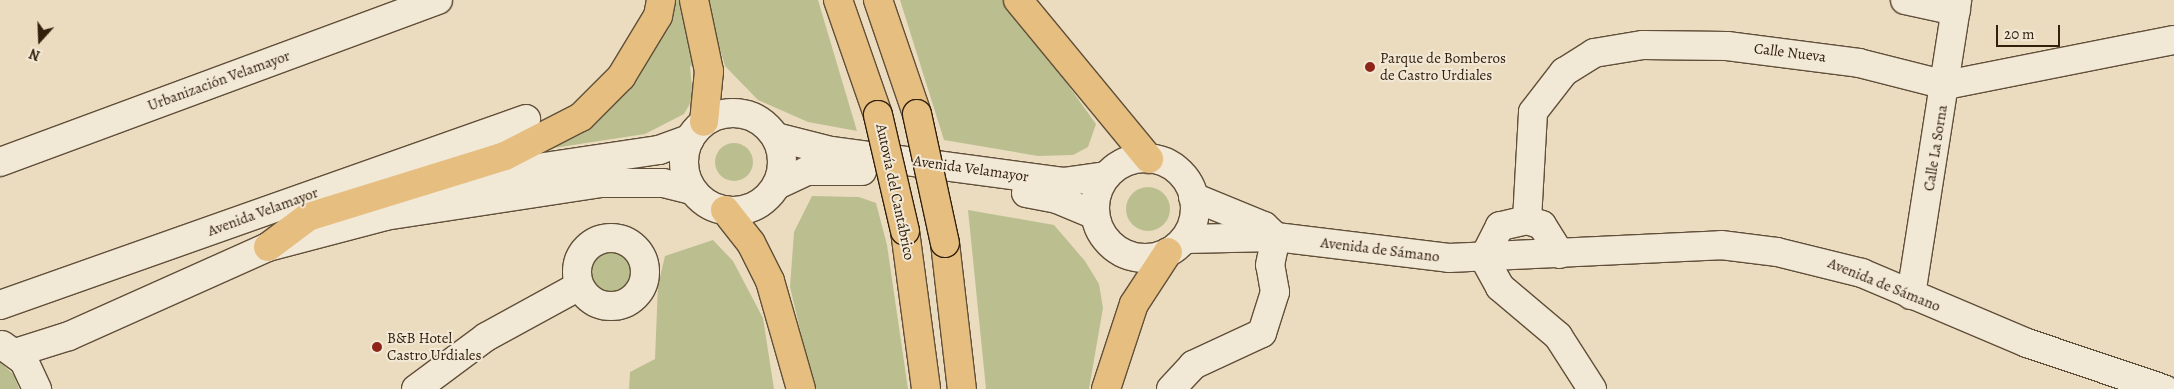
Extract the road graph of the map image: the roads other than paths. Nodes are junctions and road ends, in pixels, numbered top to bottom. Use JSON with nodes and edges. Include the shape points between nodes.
{"nodes":[{"id":1,"x":438,"y":0,"type":"edge"},
{"id":2,"x":661,"y":0,"type":"edge"},
{"id":3,"x":694,"y":0,"type":"edge"},
{"id":4,"x":838,"y":0,"type":"edge"},
{"id":5,"x":878,"y":0,"type":"edge"},
{"id":6,"x":1018,"y":0,"type":"edge"},
{"id":7,"x":1905,"y":0,"type":"edge"},
{"id":8,"x":1957,"y":6,"type":"edge"},
{"id":9,"x":2174,"y":40,"type":"edge"},
{"id":10,"x":1946,"y":85,"type":"junction"},
{"id":11,"x":526,"y":120,"type":"dead end"},
{"id":12,"x":697,"y":130,"type":"junction"},
{"id":13,"x":776,"y":137,"type":"junction"},
{"id":14,"x":1149,"y":159,"type":"junction"},
{"id":15,"x":0,"y":162,"type":"edge"},
{"id":16,"x":1106,"y":176,"type":"junction"},
{"id":17,"x":777,"y":185,"type":"junction"},
{"id":18,"x":692,"y":190,"type":"junction"},
{"id":19,"x":1193,"y":197,"type":"junction"},
{"id":20,"x":725,"y":210,"type":"junction"},
{"id":21,"x":385,"y":216,"type":"junction"},
{"id":22,"x":1095,"y":216,"type":"junction"},
{"id":23,"x":1527,"y":220,"type":"junction"},
{"id":24,"x":1276,"y":237,"type":"junction"},
{"id":25,"x":1176,"y":246,"type":"junction"},
{"id":26,"x":268,"y":247,"type":"junction"},
{"id":27,"x":1560,"y":254,"type":"junction"},
{"id":28,"x":1484,"y":258,"type":"junction"},
{"id":29,"x":579,"y":286,"type":"dead end"},
{"id":30,"x":1911,"y":295,"type":"junction"},
{"id":31,"x":0,"y":305,"type":"edge"},
{"id":32,"x":69,"y":336,"type":"junction"},
{"id":33,"x":8,"y":349,"type":"edge"},
{"id":34,"x":36,"y":386,"type":"edge"},
{"id":35,"x":416,"y":389,"type":"edge"},
{"id":36,"x":801,"y":389,"type":"edge"},
{"id":37,"x":926,"y":389,"type":"edge"},
{"id":38,"x":962,"y":389,"type":"edge"},
{"id":39,"x":1106,"y":389,"type":"edge"},
{"id":40,"x":1171,"y":389,"type":"edge"},
{"id":41,"x":1592,"y":389,"type":"edge"},
{"id":42,"x":2164,"y":389,"type":"edge"}],
"edges":[{"from":1,"to":15,"type":"street","name":"Urbanización Velamayor"},
{"from":2,"to":26,"type":"highway","via":[[658,16],[620,77],[581,117],[505,156],[308,217]]},
{"from":3,"to":12,"type":"highway","via":[[709,71]]},
{"from":4,"to":37,"type":"highway","name":"Autovía del Cantábrico","bridge":true,"via":[[878,115],[905,231]]},
{"from":5,"to":38,"type":"highway","bridge":true,"via":[[917,114],[944,243]]},
{"from":6,"to":14,"type":"highway"},
{"from":7,"to":8,"type":"street"},
{"from":8,"to":10,"type":"street","name":"Calle La Sorna"},
{"from":9,"to":10,"type":"street","name":"Calle Nueva"},
{"from":10,"to":23,"type":"street","name":"Calle Nueva","via":[[1859,63],[1727,46],[1643,45],[1594,53],[1564,72],[1533,112]]},
{"from":10,"to":30,"type":"street","name":"Calle La Sorna"},
{"from":11,"to":31,"type":"street","name":"Avenida Velamayor"},
{"from":12,"to":13,"type":"street","via":[[730,112],[756,118]]},
{"from":12,"to":18,"type":"street","via":[[684,165]]},
{"from":12,"to":21,"type":"street","via":[[659,150],[517,171],[414,196]]},
{"from":13,"to":16,"type":"street","name":"Avenida Velamayor","via":[[831,151],[1063,182]]},
{"from":13,"to":17,"type":"street","via":[[782,161]]},
{"from":14,"to":16,"type":"street","via":[[1132,160]]},
{"from":14,"to":19,"type":"street","via":[[1177,170]]},
{"from":16,"to":22,"type":"street","via":[[1099,188]]},
{"from":17,"to":20,"type":"street","via":[[755,206]]},
{"from":17,"to":22,"type":"street","name":"Avenida Velamayor","via":[[807,171],[854,170],[1040,196]]},
{"from":18,"to":20,"type":"street","via":[[712,207]]},
{"from":18,"to":21,"type":"street","via":[[663,183],[601,183]]},
{"from":19,"to":24,"type":"street","name":"Avenida de Sámano","via":[[1264,226]]},
{"from":19,"to":25,"type":"street","via":[[1192,226]]},
{"from":20,"to":36,"type":"highway","via":[[751,243],[770,281]]},
{"from":21,"to":26,"type":"street"},
{"from":22,"to":25,"type":"street","via":[[1099,229],[1116,249],[1142,258]]},
{"from":23,"to":27,"type":"street","via":[[1542,225]]},
{"from":23,"to":28,"type":"street","via":[[1500,226]]},
{"from":24,"to":25,"type":"street","name":"Avenida de Sámano"},
{"from":24,"to":28,"type":"street","name":"Avenida de Sámano","via":[[1411,255]]},
{"from":24,"to":40,"type":"street","via":[[1270,265],[1274,292],[1262,333],[1192,365]]},
{"from":25,"to":39,"type":"highway","via":[[1134,304]]},
{"from":26,"to":32,"type":"street"},
{"from":27,"to":28,"type":"street","name":"Avenida de Sámano"},
{"from":27,"to":30,"type":"street","name":"Avenida de Sámano","via":[[1721,245],[1819,260]]},
{"from":28,"to":41,"type":"street","via":[[1500,287],[1558,336]]},
{"from":29,"to":35,"type":"street","via":[[486,337]]},
{"from":30,"to":42,"type":"street","name":"Avenida de Sámano","via":[[2028,343]]},
{"from":32,"to":33,"type":"street"},
{"from":32,"to":34,"type":"street"},
{"from":33,"to":34,"type":"street"}]}
